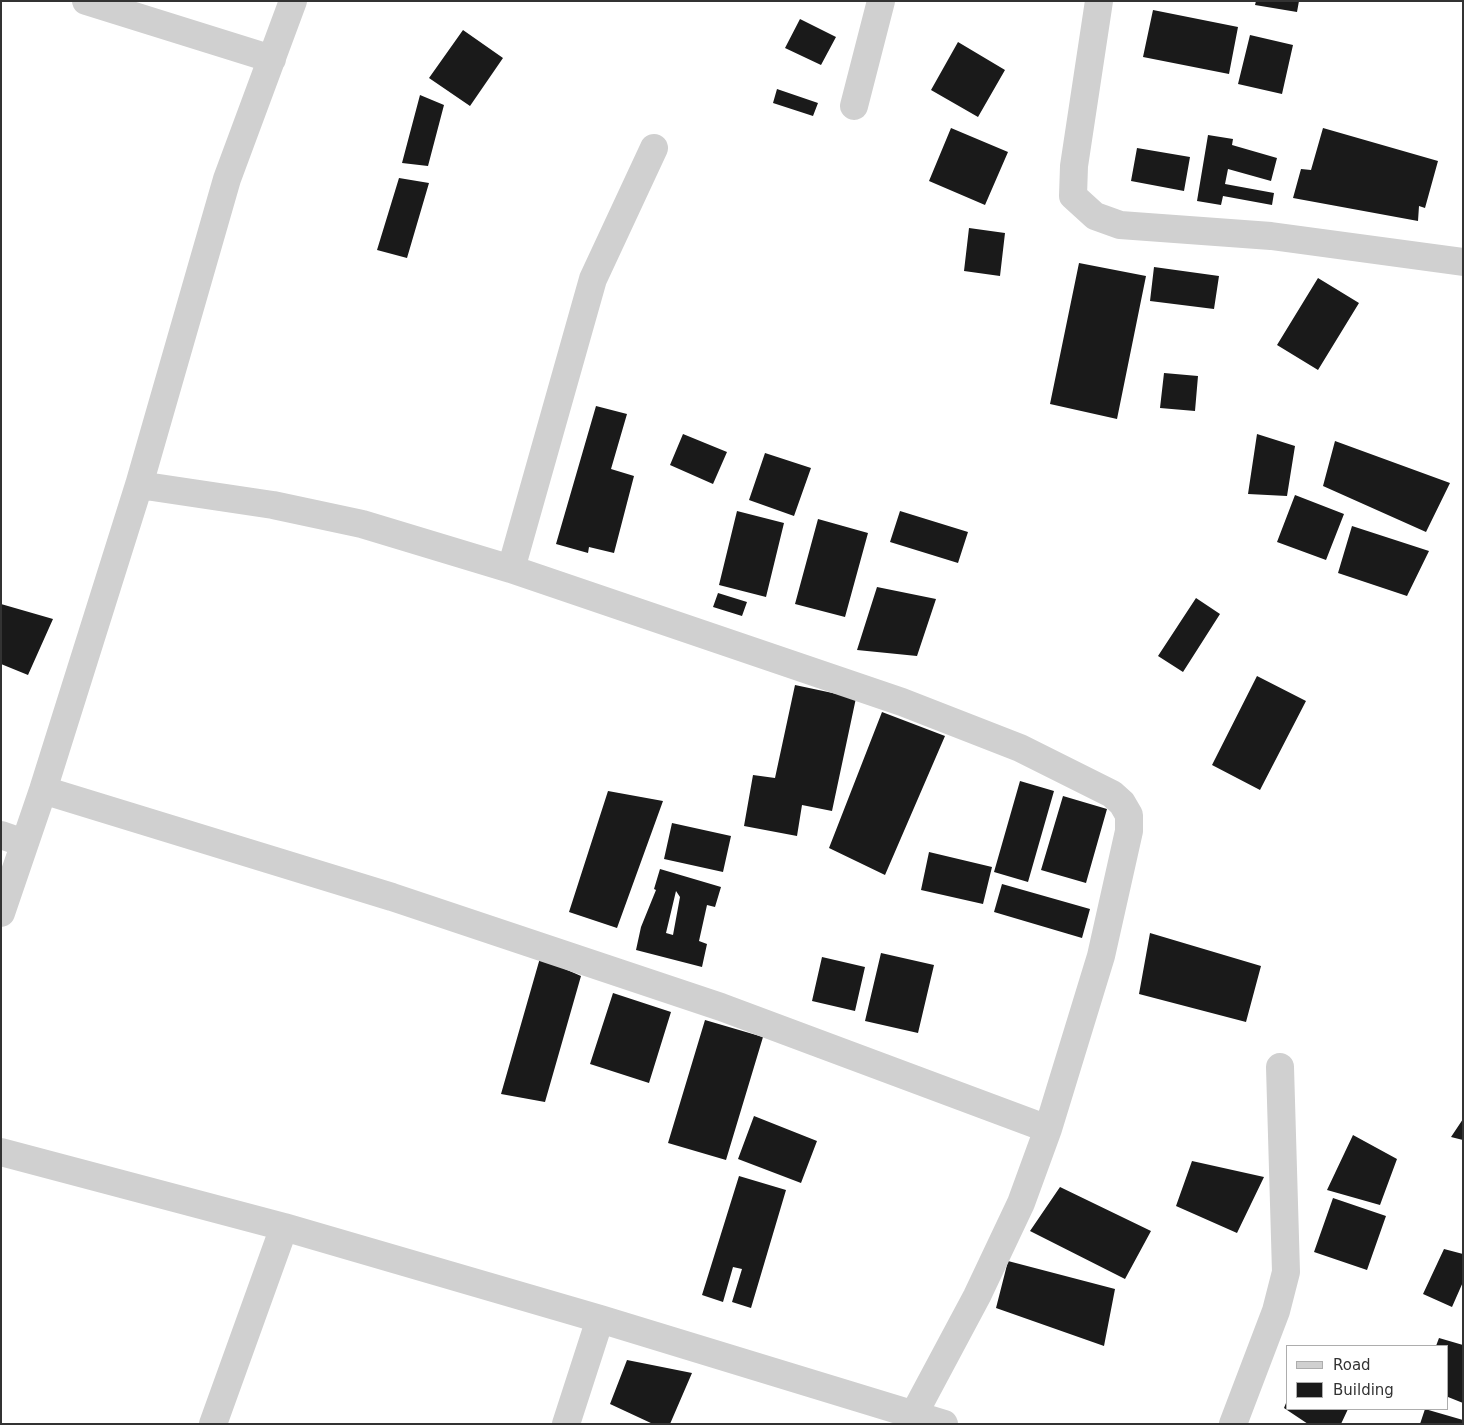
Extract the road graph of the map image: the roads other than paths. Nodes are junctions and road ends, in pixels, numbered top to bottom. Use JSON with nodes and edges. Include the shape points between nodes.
{"nodes":[{"id":1,"x":86,"y":1,"type":"edge"},
{"id":2,"x":293,"y":1,"type":"edge"},
{"id":3,"x":881,"y":1,"type":"edge"},
{"id":4,"x":1099,"y":1,"type":"edge"},
{"id":5,"x":272,"y":59,"type":"junction"},
{"id":6,"x":854,"y":106,"type":"dead end"},
{"id":7,"x":654,"y":148,"type":"dead end"},
{"id":8,"x":1463,"y":262,"type":"edge"},
{"id":9,"x":139,"y":485,"type":"junction"},
{"id":10,"x":510,"y":569,"type":"junction"},
{"id":11,"x":43,"y":790,"type":"junction"},
{"id":12,"x":13,"y":839,"type":"edge"},
{"id":13,"x":1,"y":912,"type":"edge"},
{"id":14,"x":1280,"y":1067,"type":"dead end"},
{"id":15,"x":1048,"y":1129,"type":"junction"},
{"id":16,"x":1,"y":1152,"type":"edge"},
{"id":17,"x":284,"y":1227,"type":"junction"},
{"id":18,"x":600,"y":1319,"type":"junction"},
{"id":19,"x":914,"y":1414,"type":"junction"},
{"id":20,"x":213,"y":1424,"type":"edge"},
{"id":21,"x":566,"y":1424,"type":"edge"},
{"id":22,"x":944,"y":1424,"type":"edge"},
{"id":23,"x":1233,"y":1424,"type":"edge"}],
"edges":[{"from":1,"to":5,"type":"street"},
{"from":2,"to":5,"type":"street"},
{"from":3,"to":6,"type":"street"},
{"from":4,"to":8,"type":"street","via":[[1074,166],[1073,196],[1095,216],[1120,224],[1271,236]]},
{"from":5,"to":9,"type":"street","via":[[227,179]]},
{"from":7,"to":10,"type":"street","via":[[593,279]]},
{"from":9,"to":10,"type":"street","via":[[273,505],[362,524]]},
{"from":9,"to":11,"type":"street"},
{"from":10,"to":15,"type":"street","via":[[902,702],[1020,748],[1112,794],[1122,803],[1129,815],[1129,831],[1101,956]]},
{"from":11,"to":12,"type":"street"},
{"from":11,"to":15,"type":"street","via":[[392,898],[720,1007]]},
{"from":12,"to":13,"type":"street"},
{"from":14,"to":23,"type":"street","via":[[1286,1272],[1276,1311]]},
{"from":15,"to":19,"type":"street","via":[[1013,1220]]},
{"from":16,"to":17,"type":"street"},
{"from":17,"to":18,"type":"street"},
{"from":17,"to":20,"type":"street"},
{"from":18,"to":19,"type":"street"},
{"from":18,"to":21,"type":"street"},
{"from":19,"to":22,"type":"street"}]}
